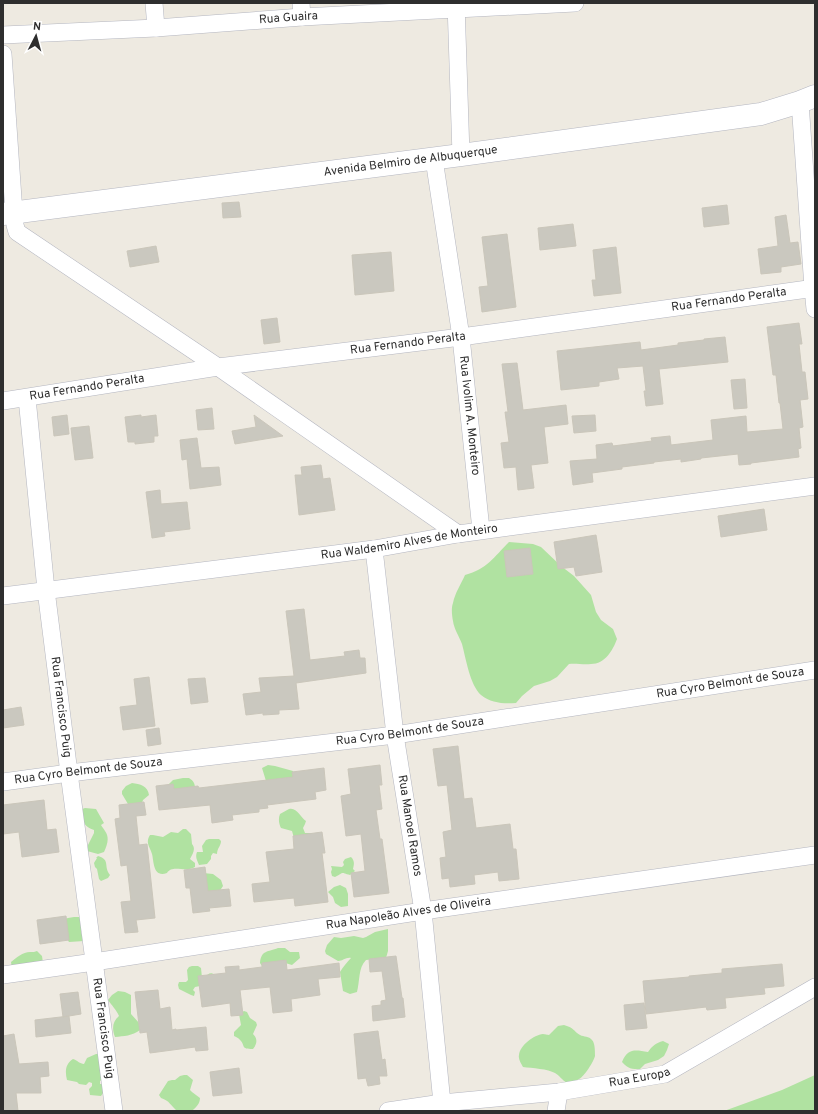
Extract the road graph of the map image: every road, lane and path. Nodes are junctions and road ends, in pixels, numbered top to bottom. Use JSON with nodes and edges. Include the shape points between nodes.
{"nodes":[{"id":1,"x":154,"y":3,"type":"edge"},
{"id":2,"x":575,"y":3,"type":"edge"},
{"id":3,"x":456,"y":6,"type":"edge"},
{"id":4,"x":301,"y":10,"type":"edge"},
{"id":5,"x":156,"y":28,"type":"junction"},
{"id":6,"x":3,"y":35,"type":"edge"},
{"id":7,"x":3,"y":54,"type":"edge"},
{"id":8,"x":808,"y":99,"type":"edge"},
{"id":9,"x":461,"y":155,"type":"junction"},
{"id":10,"x":434,"y":159,"type":"junction"},
{"id":11,"x":11,"y":220,"type":"edge"},
{"id":12,"x":814,"y":288,"type":"edge"},
{"id":13,"x":815,"y":309,"type":"edge"},
{"id":14,"x":461,"y":337,"type":"junction"},
{"id":15,"x":218,"y":367,"type":"junction"},
{"id":16,"x":27,"y":398,"type":"junction"},
{"id":17,"x":3,"y":401,"type":"edge"},
{"id":18,"x":815,"y":486,"type":"edge"},
{"id":19,"x":481,"y":530,"type":"junction"},
{"id":20,"x":458,"y":534,"type":"junction"},
{"id":21,"x":374,"y":549,"type":"junction"},
{"id":22,"x":46,"y":590,"type":"junction"},
{"id":23,"x":3,"y":596,"type":"edge"},
{"id":24,"x":815,"y":670,"type":"edge"},
{"id":25,"x":395,"y":735,"type":"junction"},
{"id":26,"x":69,"y":773,"type":"junction"},
{"id":27,"x":3,"y":782,"type":"edge"},
{"id":28,"x":815,"y":855,"type":"edge"},
{"id":29,"x":423,"y":911,"type":"junction"},
{"id":30,"x":94,"y":962,"type":"junction"},
{"id":31,"x":3,"y":974,"type":"edge"},
{"id":32,"x":815,"y":988,"type":"edge"},
{"id":33,"x":559,"y":1092,"type":"junction"},
{"id":34,"x":442,"y":1103,"type":"junction"},
{"id":35,"x":114,"y":1111,"type":"edge"},
{"id":36,"x":388,"y":1111,"type":"edge"},
{"id":37,"x":556,"y":1111,"type":"edge"}],
"edges":[{"from":1,"to":5,"type":"street"},
{"from":2,"to":3,"type":"street","name":"Rua Guaira"},
{"from":3,"to":4,"type":"street","name":"Rua Guaira"},
{"from":3,"to":9,"type":"street"},
{"from":4,"to":5,"type":"street","name":"Rua Guaira"},
{"from":5,"to":6,"type":"street","name":"Rua Guaira"},
{"from":7,"to":11,"type":"street"},
{"from":8,"to":9,"type":"main road","name":"Avenida Belmiro de Albuquerque","via":[[761,114]]},
{"from":8,"to":12,"type":"street"},
{"from":9,"to":10,"type":"main road","name":"Avenida Belmiro de Albuquerque"},
{"from":10,"to":11,"type":"main road","name":"Avenida Belmiro de Albuquerque"},
{"from":10,"to":14,"type":"street","name":"Rua Ivolim A. Monteiro"},
{"from":11,"to":15,"type":"street"},
{"from":12,"to":13,"type":"street"},
{"from":12,"to":14,"type":"street","name":"Rua Fernando Peralta"},
{"from":14,"to":15,"type":"street","name":"Rua Fernando Peralta"},
{"from":14,"to":19,"type":"street","name":"Rua Ivolim A. Monteiro"},
{"from":15,"to":16,"type":"street","name":"Rua Fernando Peralta"},
{"from":15,"to":20,"type":"street"},
{"from":16,"to":17,"type":"street","name":"Rua Fernando Peralta"},
{"from":16,"to":22,"type":"street","name":"Rua Francisco Puig"},
{"from":18,"to":19,"type":"street","name":"Rua Waldemiro Alves de Monteiro"},
{"from":19,"to":20,"type":"street","name":"Rua Waldemiro Alves de Monteiro"},
{"from":20,"to":21,"type":"street","name":"Rua Waldemiro Alves de Monteiro"},
{"from":21,"to":22,"type":"street","name":"Rua Waldemiro Alves de Monteiro"},
{"from":21,"to":25,"type":"street","name":"Rua Manoel Ramos"},
{"from":22,"to":23,"type":"street","name":"Rua Waldemiro Alves de Monteiro"},
{"from":22,"to":26,"type":"street","name":"Rua Francisco Puig"},
{"from":24,"to":25,"type":"street","name":"Rua Cyro Belmont de Souza"},
{"from":25,"to":26,"type":"street","name":"Rua Cyro Belmont de Souza"},
{"from":25,"to":29,"type":"street","name":"Rua Manoel Ramos"},
{"from":26,"to":27,"type":"street","name":"Rua Cyro Belmont de Souza"},
{"from":26,"to":30,"type":"street","name":"Rua Francisco Puig"},
{"from":28,"to":29,"type":"street","name":"Rua Napoleão Alves de Oliveira"},
{"from":29,"to":30,"type":"street","name":"Rua Napoleão Alves de Oliveira"},
{"from":29,"to":34,"type":"street","name":"Rua Manoel Ramos"},
{"from":30,"to":31,"type":"street","name":"Rua Napoleão Alves de Oliveira"},
{"from":30,"to":35,"type":"street","name":"Rua Francisco Puig"},
{"from":32,"to":33,"type":"street","name":"Rua Europa","via":[[665,1074]]},
{"from":33,"to":34,"type":"street","name":"Rua Europa"},
{"from":33,"to":37,"type":"street"},
{"from":34,"to":36,"type":"street","name":"Rua Europa"}]}
